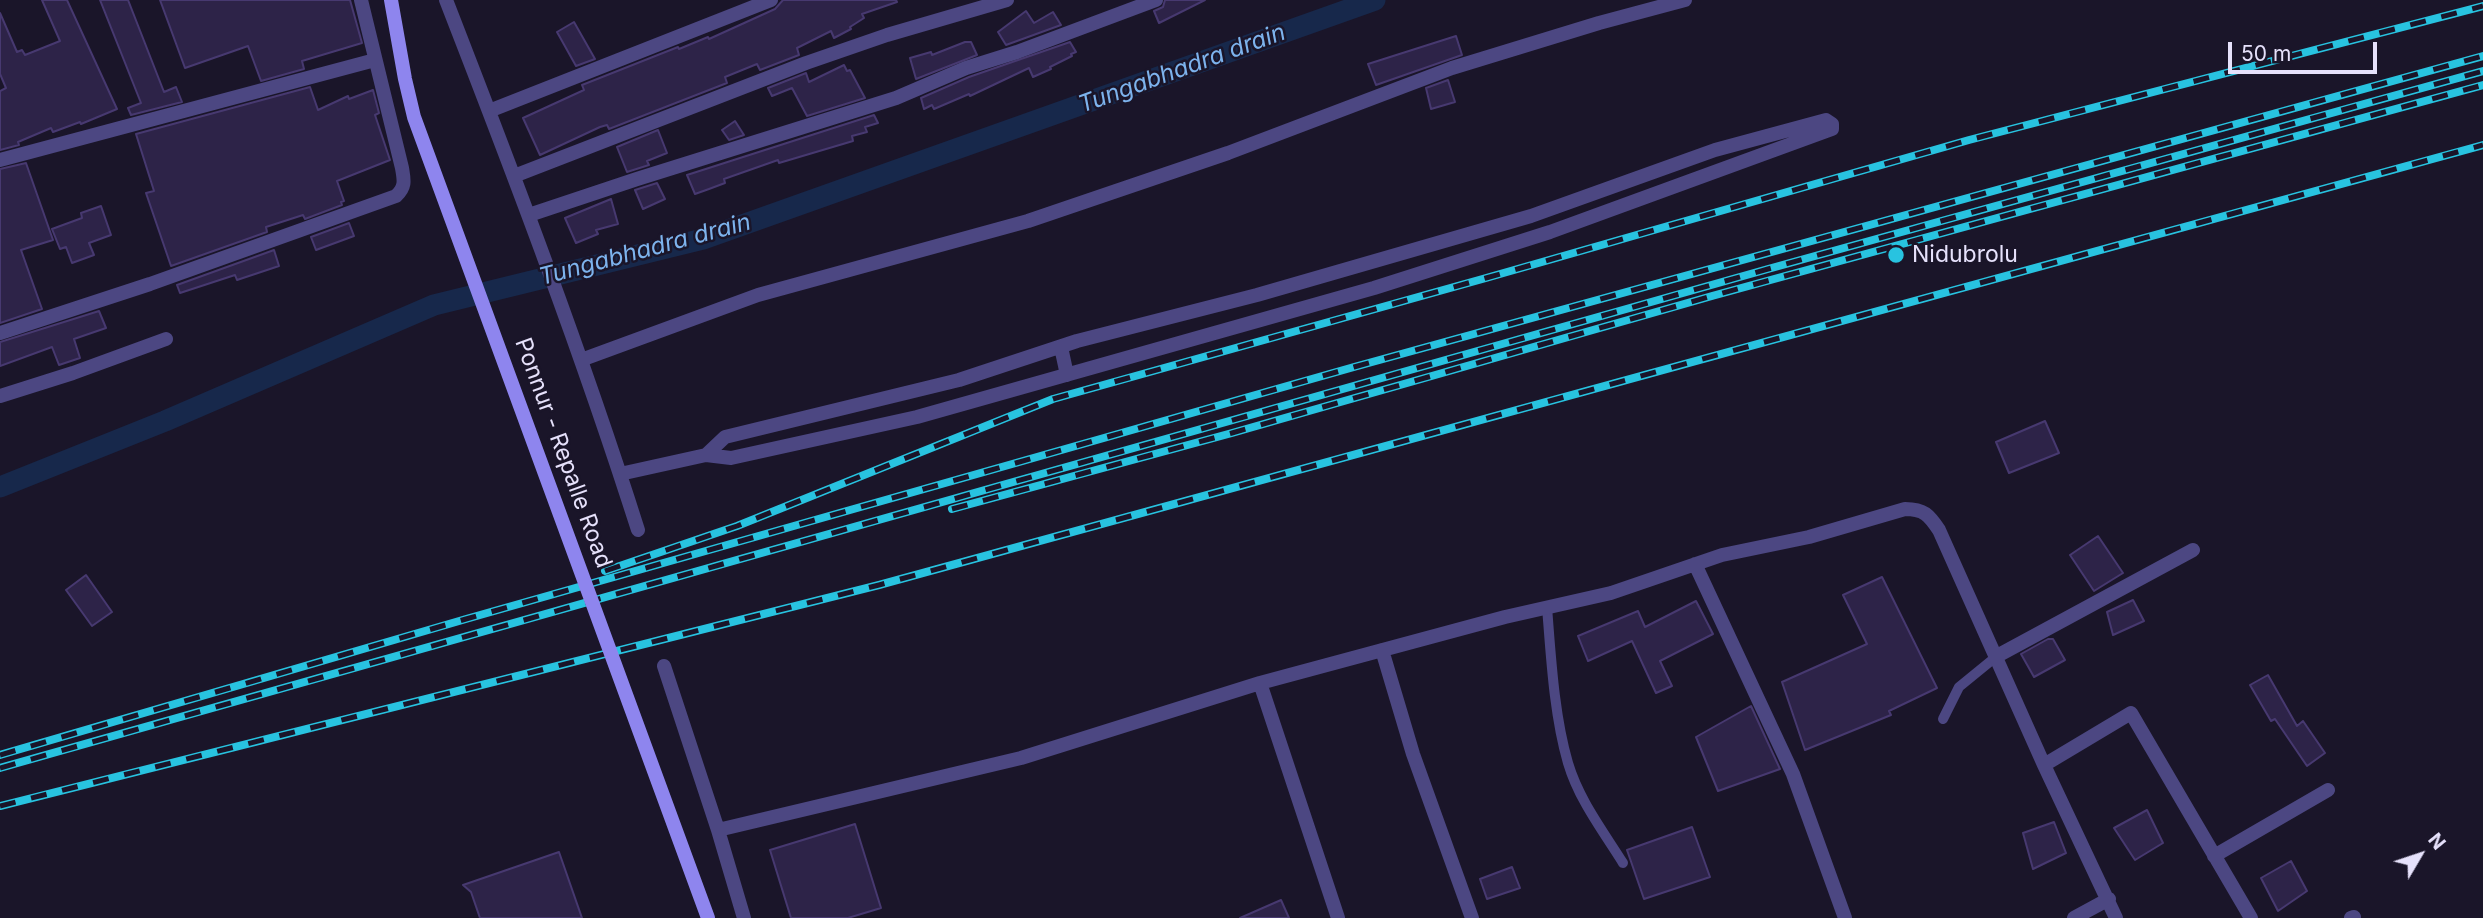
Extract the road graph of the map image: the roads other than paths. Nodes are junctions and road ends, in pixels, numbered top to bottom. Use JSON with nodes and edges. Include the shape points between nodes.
{"nodes":[{"id":1,"x":360,"y":0,"type":"edge"},
{"id":2,"x":391,"y":0,"type":"edge"},
{"id":3,"x":446,"y":0,"type":"edge"},
{"id":4,"x":771,"y":0,"type":"edge"},
{"id":5,"x":1005,"y":0,"type":"edge"},
{"id":6,"x":1156,"y":0,"type":"edge"},
{"id":7,"x":1685,"y":0,"type":"edge"},
{"id":8,"x":375,"y":60,"type":"junction"},
{"id":9,"x":489,"y":111,"type":"junction"},
{"id":10,"x":0,"y":160,"type":"edge"},
{"id":11,"x":514,"y":176,"type":"junction"},
{"id":12,"x":1544,"y":211,"type":"junction"},
{"id":13,"x":531,"y":219,"type":"junction"},
{"id":14,"x":1550,"y":232,"type":"junction"},
{"id":15,"x":1234,"y":302,"type":"junction"},
{"id":16,"x":1239,"y":326,"type":"junction"},
{"id":17,"x":0,"y":333,"type":"edge"},
{"id":18,"x":166,"y":340,"type":"dead end"},
{"id":19,"x":1061,"y":347,"type":"junction"},
{"id":20,"x":581,"y":359,"type":"junction"},
{"id":21,"x":1067,"y":374,"type":"junction"},
{"id":22,"x":0,"y":396,"type":"edge"},
{"id":23,"x":890,"y":397,"type":"junction"},
{"id":24,"x":896,"y":422,"type":"junction"},
{"id":25,"x":706,"y":455,"type":"junction"},
{"id":26,"x":620,"y":474,"type":"junction"},
{"id":27,"x":638,"y":530,"type":"dead end"},
{"id":28,"x":2193,"y":550,"type":"dead end"},
{"id":29,"x":1695,"y":564,"type":"junction"},
{"id":30,"x":1547,"y":607,"type":"junction"},
{"id":31,"x":1382,"y":649,"type":"junction"},
{"id":32,"x":1997,"y":656,"type":"junction"},
{"id":33,"x":664,"y":666,"type":"dead end"},
{"id":34,"x":1260,"y":683,"type":"junction"},
{"id":35,"x":1944,"y":719,"type":"dead end"},
{"id":36,"x":2043,"y":765,"type":"junction"},
{"id":37,"x":2328,"y":790,"type":"dead end"},
{"id":38,"x":718,"y":830,"type":"junction"},
{"id":39,"x":2214,"y":856,"type":"junction"},
{"id":40,"x":1623,"y":863,"type":"dead end"},
{"id":41,"x":2109,"y":899,"type":"junction"},
{"id":42,"x":708,"y":918,"type":"edge"},
{"id":43,"x":744,"y":918,"type":"edge"},
{"id":44,"x":1338,"y":918,"type":"edge"},
{"id":45,"x":1472,"y":918,"type":"edge"},
{"id":46,"x":1845,"y":918,"type":"edge"},
{"id":47,"x":2074,"y":918,"type":"edge"},
{"id":48,"x":2116,"y":918,"type":"edge"},
{"id":49,"x":2251,"y":918,"type":"edge"}],
"edges":[{"from":1,"to":8,"type":"street"},
{"from":2,"to":42,"type":"main road","name":"Ponnur - Repalle Road","bridge":true,"via":[[414,117]]},
{"from":3,"to":9,"type":"street"},
{"from":4,"to":9,"type":"street"},
{"from":5,"to":11,"type":"street","via":[[806,63]]},
{"from":6,"to":13,"type":"street","via":[[965,68],[897,98],[637,179]]},
{"from":7,"to":20,"type":"street","via":[[1452,68],[1228,153],[1028,221],[758,295]]},
{"from":8,"to":10,"type":"street"},
{"from":8,"to":17,"type":"street","via":[[405,184],[396,196]]},
{"from":9,"to":11,"type":"street"},
{"from":11,"to":13,"type":"street"},
{"from":12,"to":14,"type":"street"},
{"from":12,"to":14,"type":"street","via":[[1715,150],[1826,120],[1832,124],[1832,129]]},
{"from":12,"to":15,"type":"street"},
{"from":13,"to":20,"type":"street"},
{"from":14,"to":16,"type":"street"},
{"from":15,"to":16,"type":"street"},
{"from":15,"to":19,"type":"street"},
{"from":16,"to":21,"type":"street"},
{"from":18,"to":22,"type":"street"},
{"from":19,"to":21,"type":"street"},
{"from":19,"to":23,"type":"street"},
{"from":20,"to":26,"type":"street"},
{"from":21,"to":24,"type":"street"},
{"from":23,"to":24,"type":"street"},
{"from":23,"to":25,"type":"street","via":[[725,437]]},
{"from":24,"to":25,"type":"street","via":[[731,458]]},
{"from":25,"to":26,"type":"street"},
{"from":26,"to":27,"type":"street"},
{"from":28,"to":32,"type":"street"},
{"from":29,"to":30,"type":"street","via":[[1611,593]]},
{"from":29,"to":32,"type":"street","via":[[1919,509],[1929,514],[1939,530]]},
{"from":29,"to":46,"type":"street","via":[[1793,774]]},
{"from":30,"to":31,"type":"street"},
{"from":30,"to":40,"type":"lane","via":[[1568,763],[1582,797]]},
{"from":31,"to":34,"type":"street"},
{"from":31,"to":45,"type":"street","via":[[1413,754]]},
{"from":32,"to":35,"type":"lane","via":[[1959,687]]},
{"from":32,"to":36,"type":"street"},
{"from":33,"to":38,"type":"street"},
{"from":34,"to":38,"type":"street","via":[[1021,758]]},
{"from":34,"to":44,"type":"street"},
{"from":36,"to":39,"type":"street","via":[[2130,713]]},
{"from":36,"to":41,"type":"street"},
{"from":37,"to":39,"type":"street"},
{"from":38,"to":43,"type":"street"},
{"from":39,"to":49,"type":"street"},
{"from":41,"to":47,"type":"street"},
{"from":41,"to":48,"type":"street"}]}
